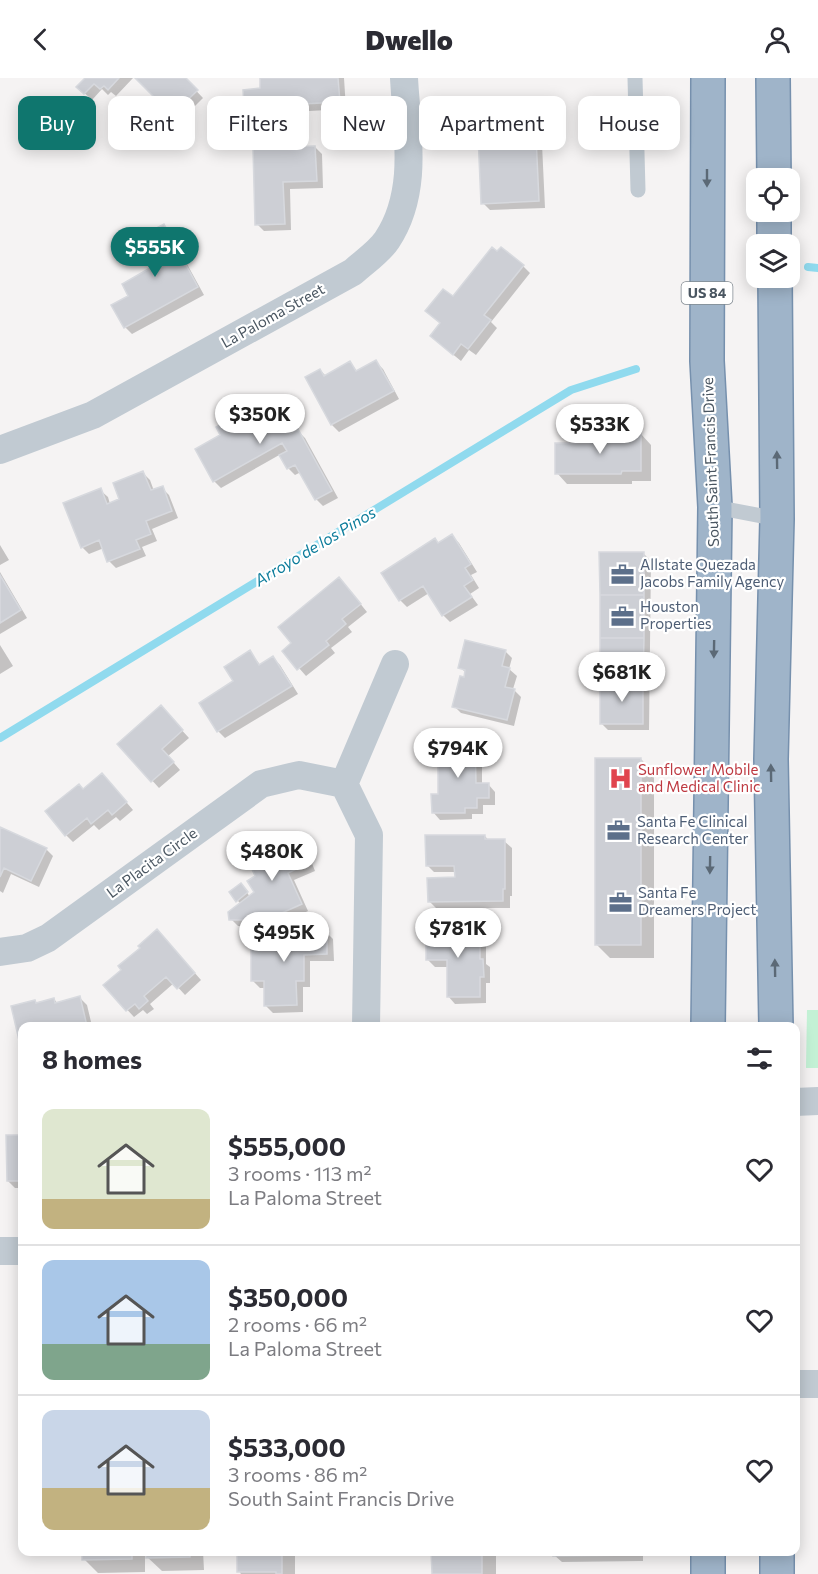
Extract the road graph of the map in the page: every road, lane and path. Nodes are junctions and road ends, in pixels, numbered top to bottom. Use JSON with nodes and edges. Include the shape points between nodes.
{"nodes":[{"id":1,"x":404,"y":78,"type":"edge"},
{"id":2,"x":635,"y":78,"type":"edge"},
{"id":3,"x":708,"y":78,"type":"edge"},
{"id":4,"x":772,"y":78,"type":"edge"},
{"id":5,"x":774,"y":168,"type":"edge"},
{"id":6,"x":638,"y":190,"type":"dead end"},
{"id":7,"x":775,"y":288,"type":"edge"},
{"id":8,"x":0,"y":450,"type":"edge"},
{"id":9,"x":715,"y":507,"type":"junction"},
{"id":10,"x":777,"y":519,"type":"junction"},
{"id":11,"x":395,"y":664,"type":"dead end"},
{"id":12,"x":344,"y":784,"type":"junction"},
{"id":13,"x":0,"y":952,"type":"edge"},
{"id":14,"x":366,"y":1022,"type":"edge"},
{"id":15,"x":708,"y":1022,"type":"edge"},
{"id":16,"x":776,"y":1022,"type":"edge"},
{"id":17,"x":818,"y":1101,"type":"edge"},
{"id":18,"x":800,"y":1102,"type":"edge"},
{"id":19,"x":0,"y":1251,"type":"edge"},
{"id":20,"x":18,"y":1251,"type":"edge"},
{"id":21,"x":800,"y":1384,"type":"edge"},
{"id":22,"x":818,"y":1384,"type":"edge"},
{"id":23,"x":708,"y":1556,"type":"edge"},
{"id":24,"x":777,"y":1556,"type":"edge"},
{"id":25,"x":708,"y":1574,"type":"edge"},
{"id":26,"x":777,"y":1574,"type":"edge"}],
"edges":[{"from":1,"to":8,"type":"street","name":"La Paloma Street","via":[[409,177],[402,214],[386,243],[354,272],[93,415]]},
{"from":2,"to":6,"type":"lane"},
{"from":3,"to":9,"type":"highway","name":"South Saint Francis Drive","number":"US 84","one_way":true,"via":[[707,361]]},
{"from":4,"to":5,"type":"highway"},
{"from":10,"to":7,"type":"highway","one_way":true},
{"from":9,"to":10,"type":"lane"},
{"from":9,"to":15,"type":"highway","name":"South Saint Francis Drive","number":"US 84","one_way":true},
{"from":16,"to":10,"type":"highway","one_way":true,"via":[[771,759]]},
{"from":11,"to":12,"type":"street"},
{"from":12,"to":13,"type":"street","name":"La Placita Circle","via":[[299,775],[261,784],[48,938],[27,948]]},
{"from":12,"to":14,"type":"street","via":[[369,835]]},
{"from":17,"to":18,"type":"street"},
{"from":19,"to":20,"type":"street"},
{"from":21,"to":22,"type":"street"},
{"from":23,"to":25,"type":"highway"},
{"from":24,"to":26,"type":"highway"}]}
